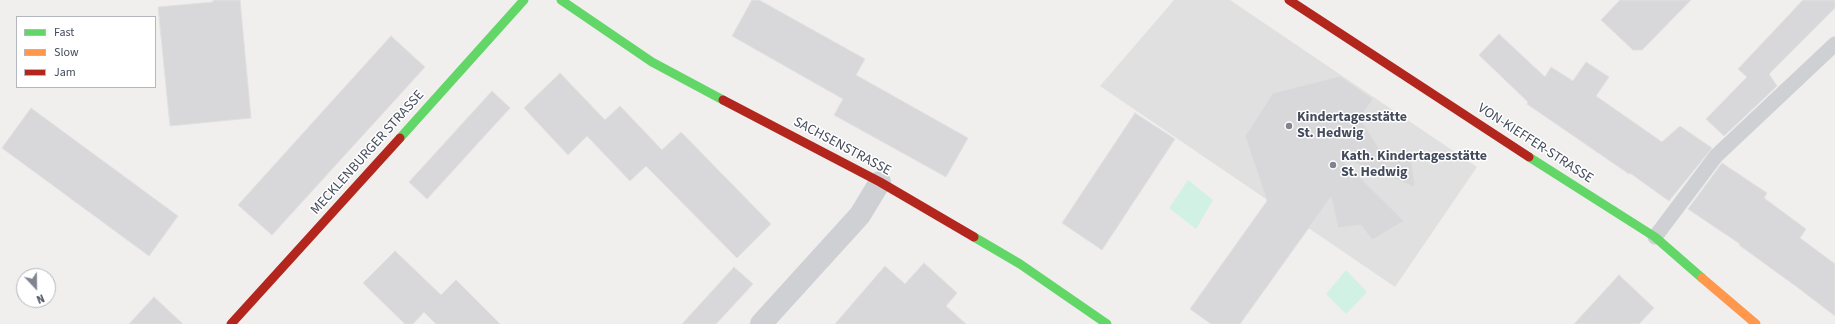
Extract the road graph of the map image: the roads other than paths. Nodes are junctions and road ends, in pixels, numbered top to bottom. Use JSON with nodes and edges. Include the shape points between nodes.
{"nodes":[{"id":1,"x":524,"y":0,"type":"edge"},
{"id":2,"x":561,"y":0,"type":"edge"},
{"id":3,"x":1289,"y":0,"type":"edge"},
{"id":4,"x":1835,"y":44,"type":"edge"},
{"id":5,"x":880,"y":182,"type":"junction"},
{"id":6,"x":1655,"y":236,"type":"junction"},
{"id":7,"x":231,"y":324,"type":"edge"},
{"id":8,"x":761,"y":324,"type":"edge"},
{"id":9,"x":1108,"y":324,"type":"edge"},
{"id":10,"x":1756,"y":324,"type":"edge"}],
"edges":[{"from":1,"to":7,"type":"street","name":"MECKLENBURGER STRASSE"},
{"from":2,"to":5,"type":"street","name":"SACHSENSTRASSE","via":[[652,62]]},
{"from":3,"to":6,"type":"street","name":"VON-KIEFFER-STRASSE","via":[[1597,201]]},
{"from":4,"to":6,"type":"lane","via":[[1716,156]]},
{"from":5,"to":8,"type":"street","via":[[860,215]]},
{"from":5,"to":9,"type":"street","name":"SACHSENSTRASSE","via":[[1020,264]]},
{"from":6,"to":10,"type":"street","name":"VON-KIEFFER-STRASSE"}]}
